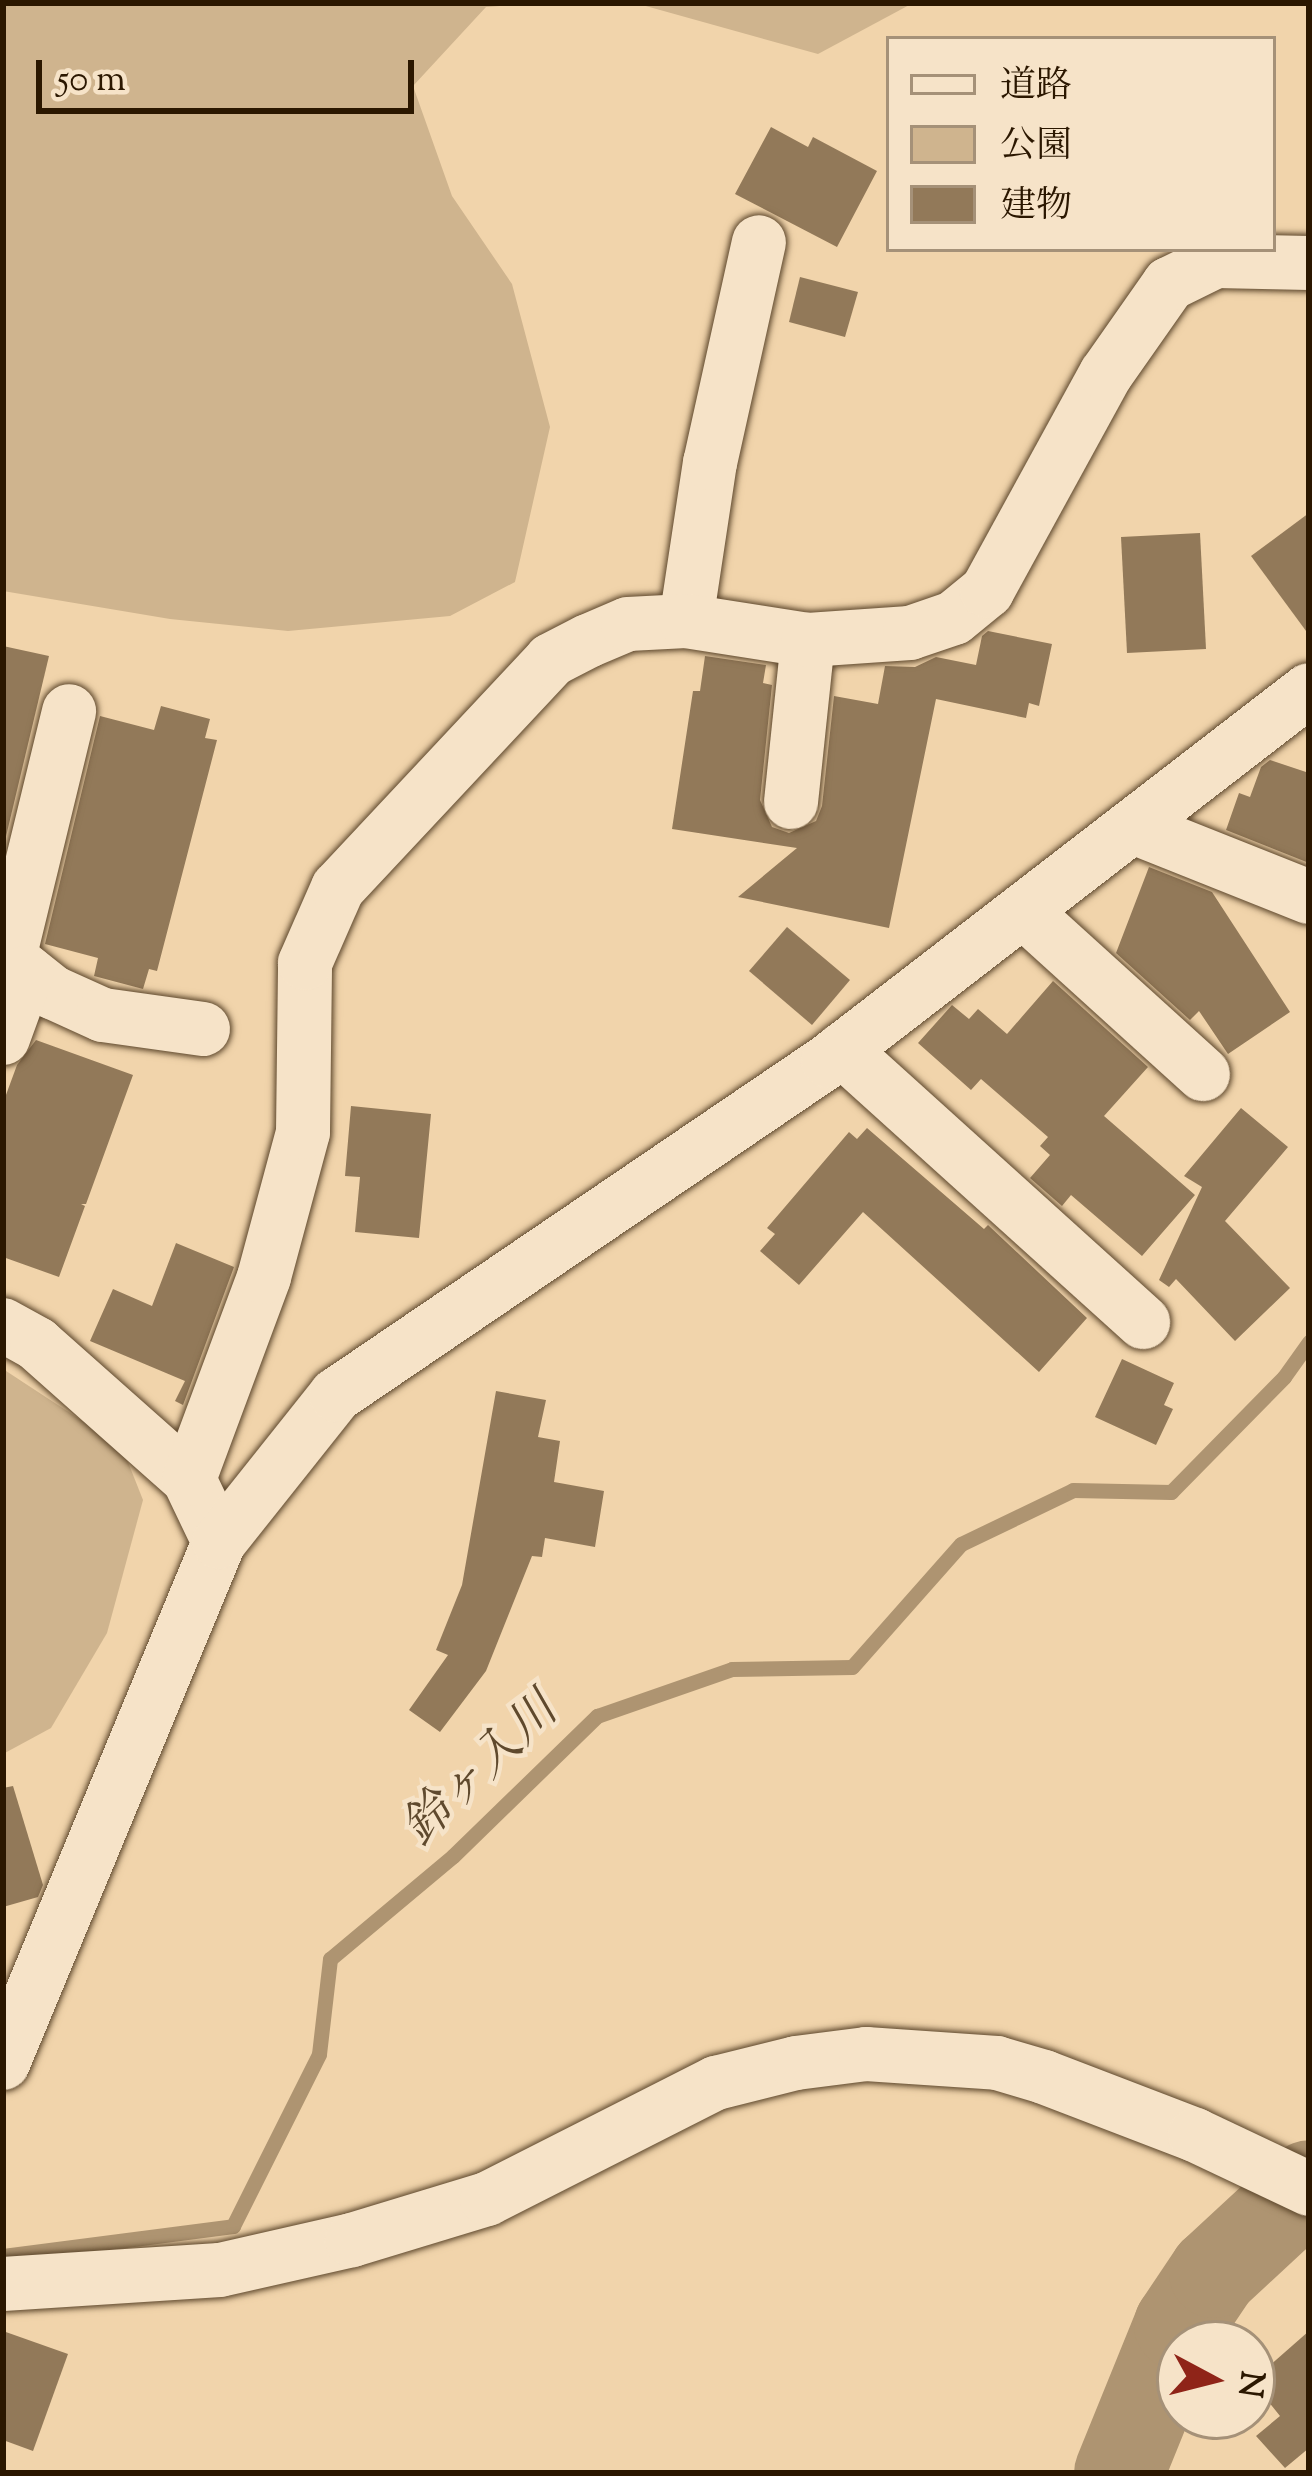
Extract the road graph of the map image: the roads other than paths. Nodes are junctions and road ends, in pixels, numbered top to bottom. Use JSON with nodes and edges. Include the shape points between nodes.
{"nodes":[{"id":1,"x":759,"y":242,"type":"dead end"},
{"id":2,"x":1309,"y":263,"type":"edge"},
{"id":3,"x":686,"y":621,"type":"junction"},
{"id":4,"x":808,"y":640,"type":"junction"},
{"id":5,"x":1309,"y":690,"type":"edge"},
{"id":6,"x":69,"y":711,"type":"dead end"},
{"id":7,"x":791,"y":802,"type":"dead end"},
{"id":8,"x":1133,"y":827,"type":"junction"},
{"id":9,"x":1309,"y":896,"type":"edge"},
{"id":10,"x":1023,"y":911,"type":"junction"},
{"id":11,"x":13,"y":961,"type":"edge"},
{"id":12,"x":203,"y":1029,"type":"dead end"},
{"id":13,"x":3,"y":1038,"type":"edge"},
{"id":14,"x":842,"y":1050,"type":"junction"},
{"id":15,"x":1203,"y":1075,"type":"dead end"},
{"id":16,"x":1143,"y":1322,"type":"dead end"},
{"id":17,"x":3,"y":1325,"type":"edge"},
{"id":18,"x":189,"y":1479,"type":"junction"},
{"id":19,"x":218,"y":1542,"type":"junction"},
{"id":20,"x":3,"y":2063,"type":"edge"},
{"id":21,"x":1299,"y":2186,"type":"edge"},
{"id":22,"x":3,"y":2284,"type":"edge"}],
"edges":[{"from":1,"to":3,"type":"street","via":[[710,463]]},
{"from":2,"to":4,"type":"street","via":[[1216,261],[1169,284],[1106,374],[987,591],[954,618],[910,633]]},
{"from":3,"to":4,"type":"street"},
{"from":3,"to":18,"type":"street","via":[[628,624],[550,660],[338,888],[305,964],[303,1132],[264,1277]]},
{"from":4,"to":7,"type":"street"},
{"from":5,"to":8,"type":"street"},
{"from":6,"to":11,"type":"street"},
{"from":8,"to":9,"type":"street"},
{"from":8,"to":10,"type":"street"},
{"from":10,"to":14,"type":"street"},
{"from":10,"to":15,"type":"street"},
{"from":11,"to":12,"type":"street","via":[[52,992],[104,1015]]},
{"from":11,"to":13,"type":"street"},
{"from":14,"to":16,"type":"street"},
{"from":14,"to":19,"type":"street","via":[[336,1395]]},
{"from":17,"to":18,"type":"street","via":[[37,1344]]},
{"from":18,"to":19,"type":"street"},
{"from":19,"to":20,"type":"street"},
{"from":21,"to":22,"type":"street","via":[[1196,2135],[1044,2077],[998,2063],[866,2054],[716,2083],[488,2199],[352,2240],[220,2270]]}]}
